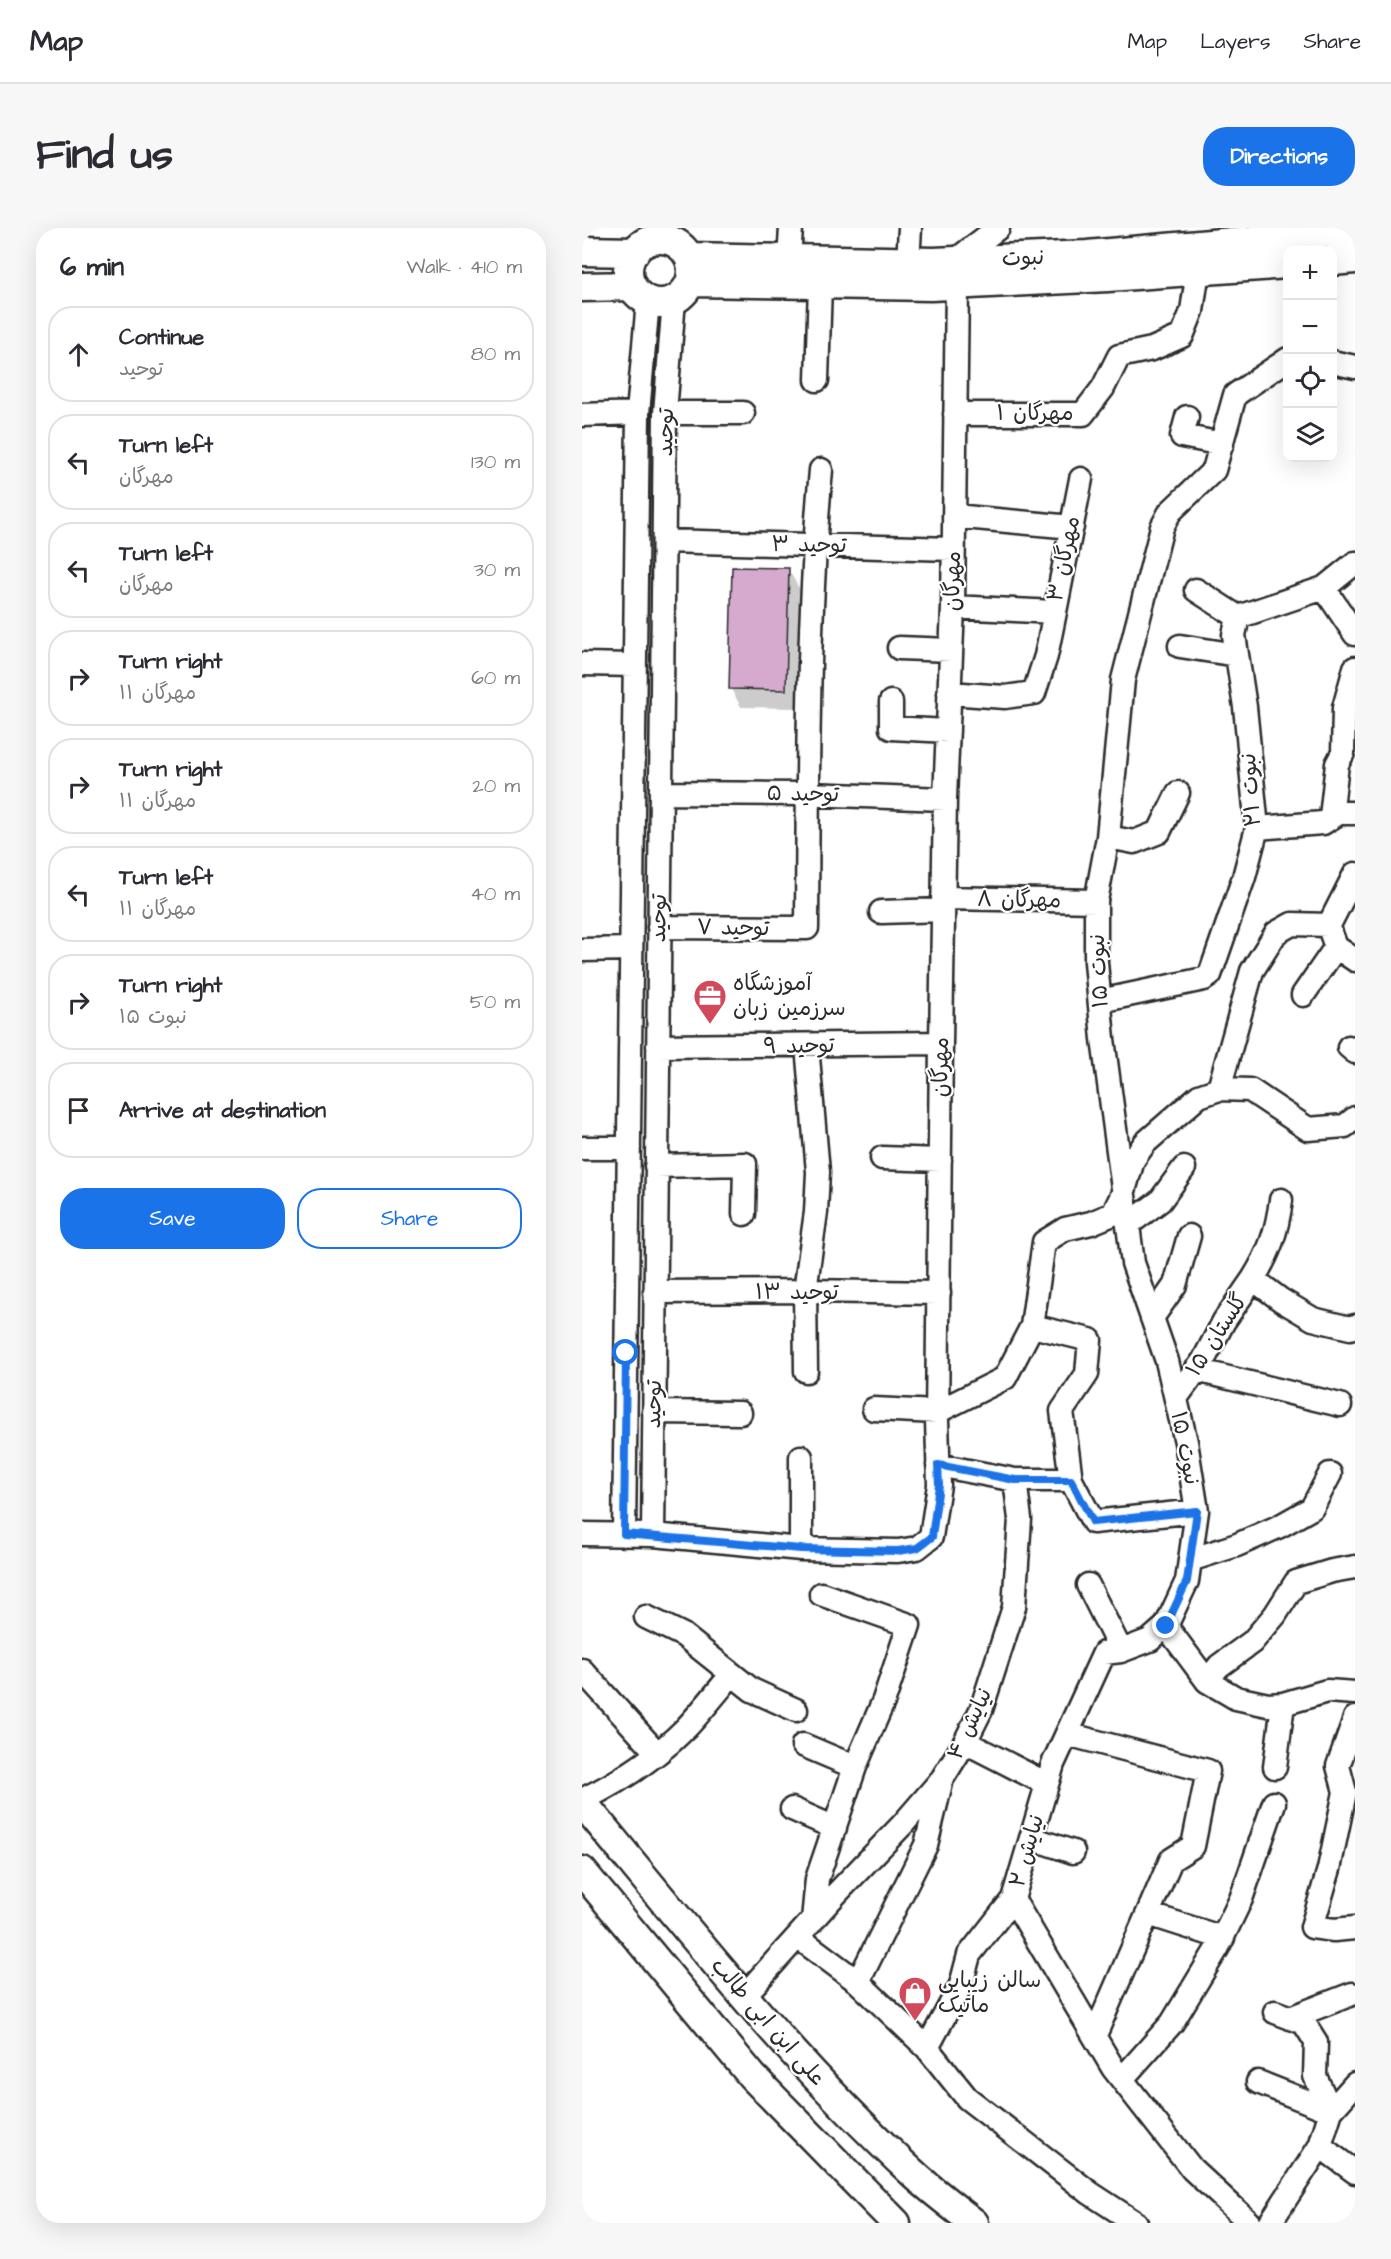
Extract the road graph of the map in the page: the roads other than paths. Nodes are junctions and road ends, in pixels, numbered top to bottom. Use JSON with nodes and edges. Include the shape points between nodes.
{"nodes":[{"id":1,"x":791,"y":228,"type":"edge"},
{"id":2,"x":910,"y":228,"type":"edge"},
{"id":3,"x":999,"y":228,"type":"edge"},
{"id":4,"x":1355,"y":231,"type":"edge"},
{"id":5,"x":659,"y":233,"type":"edge"},
{"id":6,"x":1297,"y":233,"type":"edge"},
{"id":7,"x":1330,"y":241,"type":"edge"},
{"id":8,"x":582,"y":251,"type":"edge"},
{"id":9,"x":635,"y":252,"type":"junction"},
{"id":10,"x":1355,"y":259,"type":"edge"},
{"id":11,"x":789,"y":260,"type":"junction"},
{"id":12,"x":908,"y":262,"type":"junction"},
{"id":13,"x":1283,"y":264,"type":"edge"},
{"id":14,"x":1198,"y":270,"type":"junction"},
{"id":15,"x":956,"y":272,"type":"junction"},
{"id":16,"x":680,"y":281,"type":"junction"},
{"id":17,"x":820,"y":284,"type":"junction"},
{"id":18,"x":582,"y":287,"type":"edge"},
{"id":19,"x":1283,"y":362,"type":"edge"},
{"id":20,"x":1337,"y":363,"type":"edge"},
{"id":21,"x":1355,"y":367,"type":"edge"},
{"id":22,"x":818,"y":380,"type":"dead end"},
{"id":23,"x":665,"y":413,"type":"junction"},
{"id":24,"x":743,"y":413,"type":"dead end"},
{"id":25,"x":638,"y":414,"type":"junction"},
{"id":26,"x":955,"y":414,"type":"junction"},
{"id":27,"x":582,"y":415,"type":"edge"},
{"id":28,"x":1186,"y":417,"type":"dead end"},
{"id":29,"x":1222,"y":444,"type":"junction"},
{"id":30,"x":821,"y":470,"type":"dead end"},
{"id":31,"x":1081,"y":479,"type":"dead end"},
{"id":32,"x":954,"y":516,"type":"junction"},
{"id":33,"x":1072,"y":527,"type":"junction"},
{"id":34,"x":665,"y":541,"type":"junction"},
{"id":35,"x":814,"y":545,"type":"junction"},
{"id":36,"x":953,"y":549,"type":"junction"},
{"id":37,"x":1355,"y":563,"type":"edge"},
{"id":38,"x":1324,"y":588,"type":"junction"},
{"id":39,"x":1196,"y":590,"type":"dead end"},
{"id":40,"x":953,"y":607,"type":"junction"},
{"id":41,"x":1055,"y":612,"type":"junction"},
{"id":42,"x":1238,"y":617,"type":"junction"},
{"id":43,"x":1355,"y":634,"type":"edge"},
{"id":44,"x":1180,"y":646,"type":"dead end"},
{"id":45,"x":899,"y":648,"type":"dead end"},
{"id":46,"x":951,"y":650,"type":"junction"},
{"id":47,"x":1237,"y":655,"type":"junction"},
{"id":48,"x":582,"y":664,"type":"edge"},
{"id":49,"x":635,"y":665,"type":"junction"},
{"id":50,"x":1355,"y":668,"type":"edge"},
{"id":51,"x":949,"y":693,"type":"junction"},
{"id":52,"x":891,"y":702,"type":"dead end"},
{"id":53,"x":948,"y":731,"type":"junction"},
{"id":54,"x":635,"y":759,"type":"junction"},
{"id":55,"x":662,"y":761,"type":"junction"},
{"id":56,"x":661,"y":793,"type":"junction"},
{"id":57,"x":1178,"y":793,"type":"dead end"},
{"id":58,"x":808,"y":794,"type":"junction"},
{"id":59,"x":945,"y":798,"type":"junction"},
{"id":60,"x":1355,"y":813,"type":"edge"},
{"id":61,"x":1331,"y":817,"type":"junction"},
{"id":62,"x":1257,"y":828,"type":"junction"},
{"id":63,"x":1108,"y":837,"type":"junction"},
{"id":64,"x":1355,"y":874,"type":"edge"},
{"id":65,"x":1095,"y":901,"type":"junction"},
{"id":66,"x":943,"y":904,"type":"junction"},
{"id":67,"x":881,"y":912,"type":"dead end"},
{"id":68,"x":1329,"y":925,"type":"junction"},
{"id":69,"x":659,"y":927,"type":"junction"},
{"id":70,"x":631,"y":949,"type":"junction"},
{"id":71,"x":582,"y":950,"type":"edge"},
{"id":72,"x":1346,"y":953,"type":"edge"},
{"id":73,"x":1303,"y":995,"type":"dead end"},
{"id":74,"x":1100,"y":1001,"type":"junction"},
{"id":75,"x":940,"y":1043,"type":"junction"},
{"id":76,"x":658,"y":1046,"type":"junction"},
{"id":77,"x":807,"y":1046,"type":"junction"},
{"id":78,"x":1219,"y":1089,"type":"junction"},
{"id":79,"x":1355,"y":1119,"type":"edge"},
{"id":80,"x":582,"y":1148,"type":"edge"},
{"id":81,"x":629,"y":1148,"type":"junction"},
{"id":82,"x":882,"y":1158,"type":"dead end"},
{"id":83,"x":940,"y":1160,"type":"junction"},
{"id":84,"x":656,"y":1166,"type":"junction"},
{"id":85,"x":1184,"y":1168,"type":"dead end"},
{"id":86,"x":1124,"y":1191,"type":"junction"},
{"id":87,"x":1281,"y":1200,"type":"dead end"},
{"id":88,"x":744,"y":1214,"type":"dead end"},
{"id":89,"x":1129,"y":1224,"type":"junction"},
{"id":90,"x":1189,"y":1236,"type":"dead end"},
{"id":91,"x":1253,"y":1279,"type":"junction"},
{"id":92,"x":805,"y":1291,"type":"junction"},
{"id":93,"x":655,"y":1292,"type":"junction"},
{"id":94,"x":939,"y":1293,"type":"junction"},
{"id":95,"x":1152,"y":1318,"type":"junction"},
{"id":96,"x":1032,"y":1326,"type":"junction"},
{"id":97,"x":1355,"y":1326,"type":"edge"},
{"id":98,"x":1196,"y":1370,"type":"junction"},
{"id":99,"x":806,"y":1371,"type":"dead end"},
{"id":100,"x":1176,"y":1398,"type":"junction"},
{"id":101,"x":1340,"y":1405,"type":"dead end"},
{"id":102,"x":874,"y":1409,"type":"dead end"},
{"id":103,"x":654,"y":1412,"type":"junction"},
{"id":104,"x":938,"y":1412,"type":"junction"},
{"id":105,"x":740,"y":1413,"type":"dead end"},
{"id":106,"x":801,"y":1457,"type":"dead end"},
{"id":107,"x":938,"y":1465,"type":"junction"},
{"id":108,"x":1330,"y":1474,"type":"dead end"},
{"id":109,"x":1015,"y":1480,"type":"junction"},
{"id":110,"x":1071,"y":1480,"type":"junction"},
{"id":111,"x":1197,"y":1511,"type":"junction"},
{"id":112,"x":582,"y":1534,"type":"edge"},
{"id":113,"x":624,"y":1534,"type":"junction"},
{"id":114,"x":652,"y":1535,"type":"junction"},
{"id":115,"x":801,"y":1549,"type":"junction"},
{"id":116,"x":1190,"y":1560,"type":"junction"},
{"id":117,"x":1355,"y":1567,"type":"edge"},
{"id":118,"x":1088,"y":1585,"type":"dead end"},
{"id":119,"x":821,"y":1594,"type":"dead end"},
{"id":120,"x":646,"y":1617,"type":"dead end"},
{"id":121,"x":1166,"y":1626,"type":"junction"},
{"id":122,"x":1121,"y":1651,"type":"junction"},
{"id":123,"x":582,"y":1670,"type":"edge"},
{"id":124,"x":732,"y":1674,"type":"junction"},
{"id":125,"x":1207,"y":1681,"type":"junction"},
{"id":126,"x":1355,"y":1693,"type":"edge"},
{"id":127,"x":1283,"y":1704,"type":"junction"},
{"id":128,"x":796,"y":1710,"type":"dead end"},
{"id":129,"x":1355,"y":1718,"type":"edge"},
{"id":130,"x":1067,"y":1734,"type":"junction"},
{"id":131,"x":965,"y":1742,"type":"junction"},
{"id":132,"x":803,"y":1745,"type":"dead end"},
{"id":133,"x":657,"y":1753,"type":"junction"},
{"id":134,"x":855,"y":1767,"type":"junction"},
{"id":135,"x":1275,"y":1767,"type":"dead end"},
{"id":136,"x":942,"y":1779,"type":"junction"},
{"id":137,"x":1047,"y":1784,"type":"junction"},
{"id":138,"x":582,"y":1801,"type":"edge"},
{"id":139,"x":1274,"y":1803,"type":"dead end"},
{"id":140,"x":792,"y":1809,"type":"dead end"},
{"id":141,"x":835,"y":1828,"type":"junction"},
{"id":142,"x":1031,"y":1838,"type":"junction"},
{"id":143,"x":1073,"y":1852,"type":"dead end"},
{"id":144,"x":582,"y":1871,"type":"edge"},
{"id":145,"x":1013,"y":1899,"type":"junction"},
{"id":146,"x":1148,"y":1914,"type":"junction"},
{"id":147,"x":813,"y":1920,"type":"junction"},
{"id":148,"x":1355,"y":1928,"type":"edge"},
{"id":149,"x":799,"y":1938,"type":"junction"},
{"id":150,"x":1223,"y":1938,"type":"junction"},
{"id":151,"x":858,"y":1982,"type":"junction"},
{"id":152,"x":1352,"y":1994,"type":"dead end"},
{"id":153,"x":744,"y":1996,"type":"junction"},
{"id":154,"x":1095,"y":2036,"type":"junction"},
{"id":155,"x":927,"y":2048,"type":"junction"},
{"id":156,"x":1122,"y":2079,"type":"junction"},
{"id":157,"x":1258,"y":2082,"type":"dead end"},
{"id":158,"x":1355,"y":2084,"type":"edge"},
{"id":159,"x":1331,"y":2110,"type":"junction"},
{"id":160,"x":1320,"y":2146,"type":"junction"},
{"id":161,"x":1355,"y":2172,"type":"edge"},
{"id":162,"x":896,"y":2223,"type":"edge"},
{"id":163,"x":974,"y":2223,"type":"edge"},
{"id":164,"x":1136,"y":2223,"type":"edge"},
{"id":165,"x":1250,"y":2223,"type":"edge"},
{"id":166,"x":1270,"y":2223,"type":"edge"}],
"edges":[{"from":1,"to":11,"type":"street"},
{"from":2,"to":12,"type":"street"},
{"from":3,"to":15,"type":"street"},
{"from":4,"to":7,"type":"main road","name":"نبوت"},
{"from":5,"to":9,"type":"main road"},
{"from":5,"to":16,"type":"main road","via":[[677,244]]},
{"from":6,"to":7,"type":"main road","name":"نبوت"},
{"from":6,"to":15,"type":"main road","name":"نبوت"},
{"from":7,"to":10,"type":"main road","name":"نبوت"},
{"from":8,"to":9,"type":"main road"},
{"from":9,"to":16,"type":"main road","via":[[628,271]]},
{"from":11,"to":12,"type":"main road","name":"نبوت"},
{"from":11,"to":16,"type":"main road","name":"نبوت"},
{"from":12,"to":15,"type":"main road","name":"نبوت"},
{"from":13,"to":14,"type":"main road","name":"نبوت"},
{"from":14,"to":15,"type":"main road","name":"نبوت"},
{"from":14,"to":26,"type":"street","name":"مهرگان ۱","via":[[1192,311],[1182,336],[1152,349],[1119,356],[1103,388],[1083,414]]},
{"from":15,"to":17,"type":"main road","name":"نبوت"},
{"from":15,"to":26,"type":"street","name":"مهرگان"},
{"from":16,"to":17,"type":"main road","name":"نبوت"},
{"from":16,"to":18,"type":"main road","name":"نبوت"},
{"from":16,"to":23,"type":"street","name":"توحید"},
{"from":16,"to":25,"type":"street","name":"توحید"},
{"from":17,"to":22,"type":"street"},
{"from":19,"to":29,"type":"street","name":"نبوت ۱۵","via":[[1235,395]]},
{"from":20,"to":21,"type":"street"},
{"from":23,"to":24,"type":"street"},
{"from":23,"to":34,"type":"street","name":"توحید"},
{"from":25,"to":27,"type":"street"},
{"from":25,"to":49,"type":"street","name":"توحید"},
{"from":26,"to":32,"type":"street","name":"مهرگان"},
{"from":28,"to":29,"type":"street","via":[[1182,436]]},
{"from":29,"to":63,"type":"street","name":"نبوت ۱۵","via":[[1214,470],[1170,512],[1162,527],[1123,680]]},
{"from":30,"to":35,"type":"street"},
{"from":31,"to":33,"type":"street","name":"مهرگان ۳"},
{"from":32,"to":33,"type":"street"},
{"from":32,"to":36,"type":"street","name":"مهرگان"},
{"from":33,"to":41,"type":"street","name":"مهرگان ۳"},
{"from":34,"to":35,"type":"street","name":"توحید ۳"},
{"from":34,"to":55,"type":"street","name":"توحید"},
{"from":35,"to":36,"type":"street","name":"توحید ۳"},
{"from":35,"to":58,"type":"street"},
{"from":36,"to":40,"type":"street","name":"مهرگان"},
{"from":37,"to":38,"type":"street"},
{"from":38,"to":42,"type":"street"},
{"from":38,"to":43,"type":"street"},
{"from":39,"to":42,"type":"street"},
{"from":40,"to":41,"type":"street","name":"مهرگان ۳"},
{"from":40,"to":46,"type":"street","name":"مهرگان"},
{"from":41,"to":51,"type":"street","via":[[1034,693],[1005,697]]},
{"from":42,"to":47,"type":"street","name":"نبوت ۲۱","via":[[1234,635]]},
{"from":44,"to":47,"type":"street"},
{"from":45,"to":46,"type":"street"},
{"from":46,"to":51,"type":"street","name":"مهرگان"},
{"from":47,"to":62,"type":"street","name":"نبوت ۲۱"},
{"from":48,"to":49,"type":"street"},
{"from":49,"to":54,"type":"street","name":"توحید"},
{"from":50,"to":61,"type":"street","via":[[1344,708],[1343,753],[1337,764]]},
{"from":51,"to":53,"type":"street","name":"مهرگان"},
{"from":52,"to":53,"type":"street","via":[[891,728]]},
{"from":53,"to":59,"type":"street","name":"مهرگان"},
{"from":54,"to":55,"type":"street"},
{"from":54,"to":70,"type":"street","name":"توحید"},
{"from":55,"to":56,"type":"street","name":"توحید"},
{"from":56,"to":58,"type":"street","name":"توحید ۵"},
{"from":56,"to":69,"type":"street","name":"توحید"},
{"from":57,"to":63,"type":"street","via":[[1159,832],[1134,842]]},
{"from":58,"to":59,"type":"street","name":"توحید ۵"},
{"from":58,"to":69,"type":"street","name":"توحید ۷","via":[[807,928]]},
{"from":59,"to":66,"type":"street","name":"مهرگان"},
{"from":60,"to":61,"type":"street"},
{"from":61,"to":62,"type":"street","via":[[1323,823]]},
{"from":62,"to":74,"type":"street","name":"نبوت ۲۱","via":[[1210,975]]},
{"from":63,"to":65,"type":"street","name":"نبوت ۱۵"},
{"from":64,"to":68,"type":"street"},
{"from":65,"to":66,"type":"street","name":"مهرگان ۸"},
{"from":65,"to":74,"type":"street","name":"نبوت ۱۵"},
{"from":66,"to":67,"type":"street","name":"مهرگان ۸"},
{"from":66,"to":75,"type":"street","name":"مهرگان"},
{"from":68,"to":72,"type":"street"},
{"from":68,"to":78,"type":"street","via":[[1292,924],[1276,933],[1252,971]]},
{"from":69,"to":76,"type":"street","name":"توحید"},
{"from":70,"to":71,"type":"street"},
{"from":70,"to":81,"type":"street","name":"توحید"},
{"from":72,"to":73,"type":"street"},
{"from":74,"to":86,"type":"street","name":"نبوت ۱۵"},
{"from":75,"to":77,"type":"street","name":"توحید ۹"},
{"from":75,"to":83,"type":"street","name":"مهرگان"},
{"from":76,"to":77,"type":"street","name":"توحید ۹"},
{"from":76,"to":84,"type":"street","name":"توحید"},
{"from":77,"to":92,"type":"street","via":[[818,1172]]},
{"from":78,"to":79,"type":"street","via":[[1250,1090],[1308,1129],[1345,1126]]},
{"from":78,"to":86,"type":"street","via":[[1199,1096],[1145,1143],[1133,1160]]},
{"from":80,"to":81,"type":"street"},
{"from":81,"to":113,"type":"street","name":"توحید"},
{"from":82,"to":83,"type":"street"},
{"from":83,"to":94,"type":"street","name":"مهرگان"},
{"from":84,"to":88,"type":"street","via":[[745,1164]]},
{"from":84,"to":93,"type":"street","name":"توحید"},
{"from":85,"to":89,"type":"street","via":[[1160,1201]]},
{"from":86,"to":89,"type":"street","name":"نبوت ۱۵"},
{"from":86,"to":96,"type":"street","via":[[1113,1214],[1065,1229],[1044,1242]]},
{"from":87,"to":91,"type":"street","via":[[1277,1228]]},
{"from":89,"to":95,"type":"street","name":"نبوت ۱۵","via":[[1133,1263]]},
{"from":90,"to":95,"type":"street","via":[[1175,1285]]},
{"from":91,"to":97,"type":"street","name":"گلستان ۱۵","via":[[1312,1319]]},
{"from":91,"to":98,"type":"street","name":"گلستان ۱۵"},
{"from":92,"to":93,"type":"street","name":"توحید ۱۳"},
{"from":92,"to":94,"type":"street","name":"توحید ۱۳"},
{"from":92,"to":99,"type":"street"},
{"from":93,"to":103,"type":"street","name":"توحید"},
{"from":94,"to":104,"type":"street","name":"مهرگان"},
{"from":95,"to":100,"type":"street","name":"نبوت ۱۵"},
{"from":96,"to":104,"type":"street","via":[[1005,1378]]},
{"from":96,"to":110,"type":"street","via":[[1090,1340],[1087,1374],[1062,1411]]},
{"from":98,"to":100,"type":"street","name":"گلستان ۱۵"},
{"from":98,"to":101,"type":"street"},
{"from":100,"to":111,"type":"street","name":"نبوت ۱۵"},
{"from":102,"to":104,"type":"street"},
{"from":103,"to":105,"type":"street"},
{"from":103,"to":114,"type":"street","name":"توحید"},
{"from":104,"to":107,"type":"street","name":"مهرگان"},
{"from":106,"to":115,"type":"street"},
{"from":107,"to":109,"type":"street"},
{"from":107,"to":115,"type":"street","name":"مهرگان","via":[[932,1537],[917,1548]]},
{"from":108,"to":116,"type":"street","via":[[1312,1508],[1280,1527]]},
{"from":109,"to":110,"type":"street"},
{"from":109,"to":131,"type":"street","name":"نیایش ۴","via":[[1020,1518],[1014,1607],[981,1710]]},
{"from":110,"to":111,"type":"street","via":[[1093,1522]]},
{"from":111,"to":116,"type":"street","name":"نبوت ۱۵"},
{"from":112,"to":113,"type":"street","name":"مهرگان"},
{"from":113,"to":114,"type":"street","name":"مهرگان"},
{"from":114,"to":115,"type":"street","name":"مهرگان"},
{"from":116,"to":121,"type":"street","name":"نبوت ۱۵","via":[[1187,1581]]},
{"from":117,"to":125,"type":"street","via":[[1296,1581],[1252,1642],[1219,1666]]},
{"from":118,"to":122,"type":"street"},
{"from":119,"to":134,"type":"street","via":[[909,1625],[884,1700]]},
{"from":120,"to":124,"type":"street","via":[[683,1635]]},
{"from":121,"to":122,"type":"street","name":"نیایش ۲","via":[[1150,1640]]},
{"from":121,"to":125,"type":"street"},
{"from":122,"to":130,"type":"street","name":"نیایش ۲","via":[[1104,1653]]},
{"from":123,"to":133,"type":"street"},
{"from":124,"to":128,"type":"street","via":[[752,1690]]},
{"from":124,"to":133,"type":"street","via":[[686,1728]]},
{"from":125,"to":127,"type":"street","via":[[1252,1703]]},
{"from":126,"to":127,"type":"street","via":[[1327,1690]]},
{"from":127,"to":135,"type":"street"},
{"from":129,"to":148,"type":"street","via":[[1338,1766],[1345,1792],[1312,1927]]},
{"from":130,"to":137,"type":"street","name":"نیایش ۲"},
{"from":130,"to":146,"type":"street","via":[[1208,1772],[1193,1846],[1171,1860]]},
{"from":131,"to":136,"type":"street","name":"نیایش ۴"},
{"from":131,"to":137,"type":"street"},
{"from":132,"to":134,"type":"street"},
{"from":133,"to":138,"type":"street"},
{"from":134,"to":141,"type":"street"},
{"from":136,"to":147,"type":"street","name":"نیایش ۴"},
{"from":136,"to":151,"type":"street","via":[[926,1845]]},
{"from":137,"to":142,"type":"street","name":"نیایش ۲"},
{"from":138,"to":153,"type":"main road","name":"علی ابن ابی طالب"},
{"from":139,"to":150,"type":"street","via":[[1241,1899]]},
{"from":140,"to":141,"type":"street"},
{"from":141,"to":147,"type":"street","via":[[817,1879]]},
{"from":142,"to":143,"type":"street"},
{"from":142,"to":145,"type":"street","name":"نیایش ۲"},
{"from":144,"to":162,"type":"main road","name":"علی ابن ابی طالب","via":[[752,2076]]},
{"from":145,"to":154,"type":"street"},
{"from":145,"to":155,"type":"street","name":"نیایش ۲","via":[[969,1955],[961,1985]]},
{"from":146,"to":150,"type":"street"},
{"from":146,"to":154,"type":"street"},
{"from":147,"to":149,"type":"street","name":"نیایش ۴"},
{"from":149,"to":151,"type":"street"},
{"from":149,"to":153,"type":"street","name":"نیایش ۴"},
{"from":150,"to":156,"type":"street","via":[[1172,2023]]},
{"from":151,"to":155,"type":"street"},
{"from":152,"to":159,"type":"street","via":[[1282,2015],[1304,2023],[1316,2042],[1315,2076]]},
{"from":153,"to":163,"type":"main road","name":"علی ابن ابی طالب","via":[[820,2083],[918,2178]]},
{"from":154,"to":156,"type":"street"},
{"from":155,"to":164,"type":"street","via":[[967,2098],[1090,2193]]},
{"from":156,"to":165,"type":"street","via":[[1192,2169]]},
{"from":157,"to":159,"type":"street"},
{"from":158,"to":159,"type":"street"},
{"from":159,"to":160,"type":"street"},
{"from":160,"to":161,"type":"street"},
{"from":160,"to":166,"type":"street"}]}
